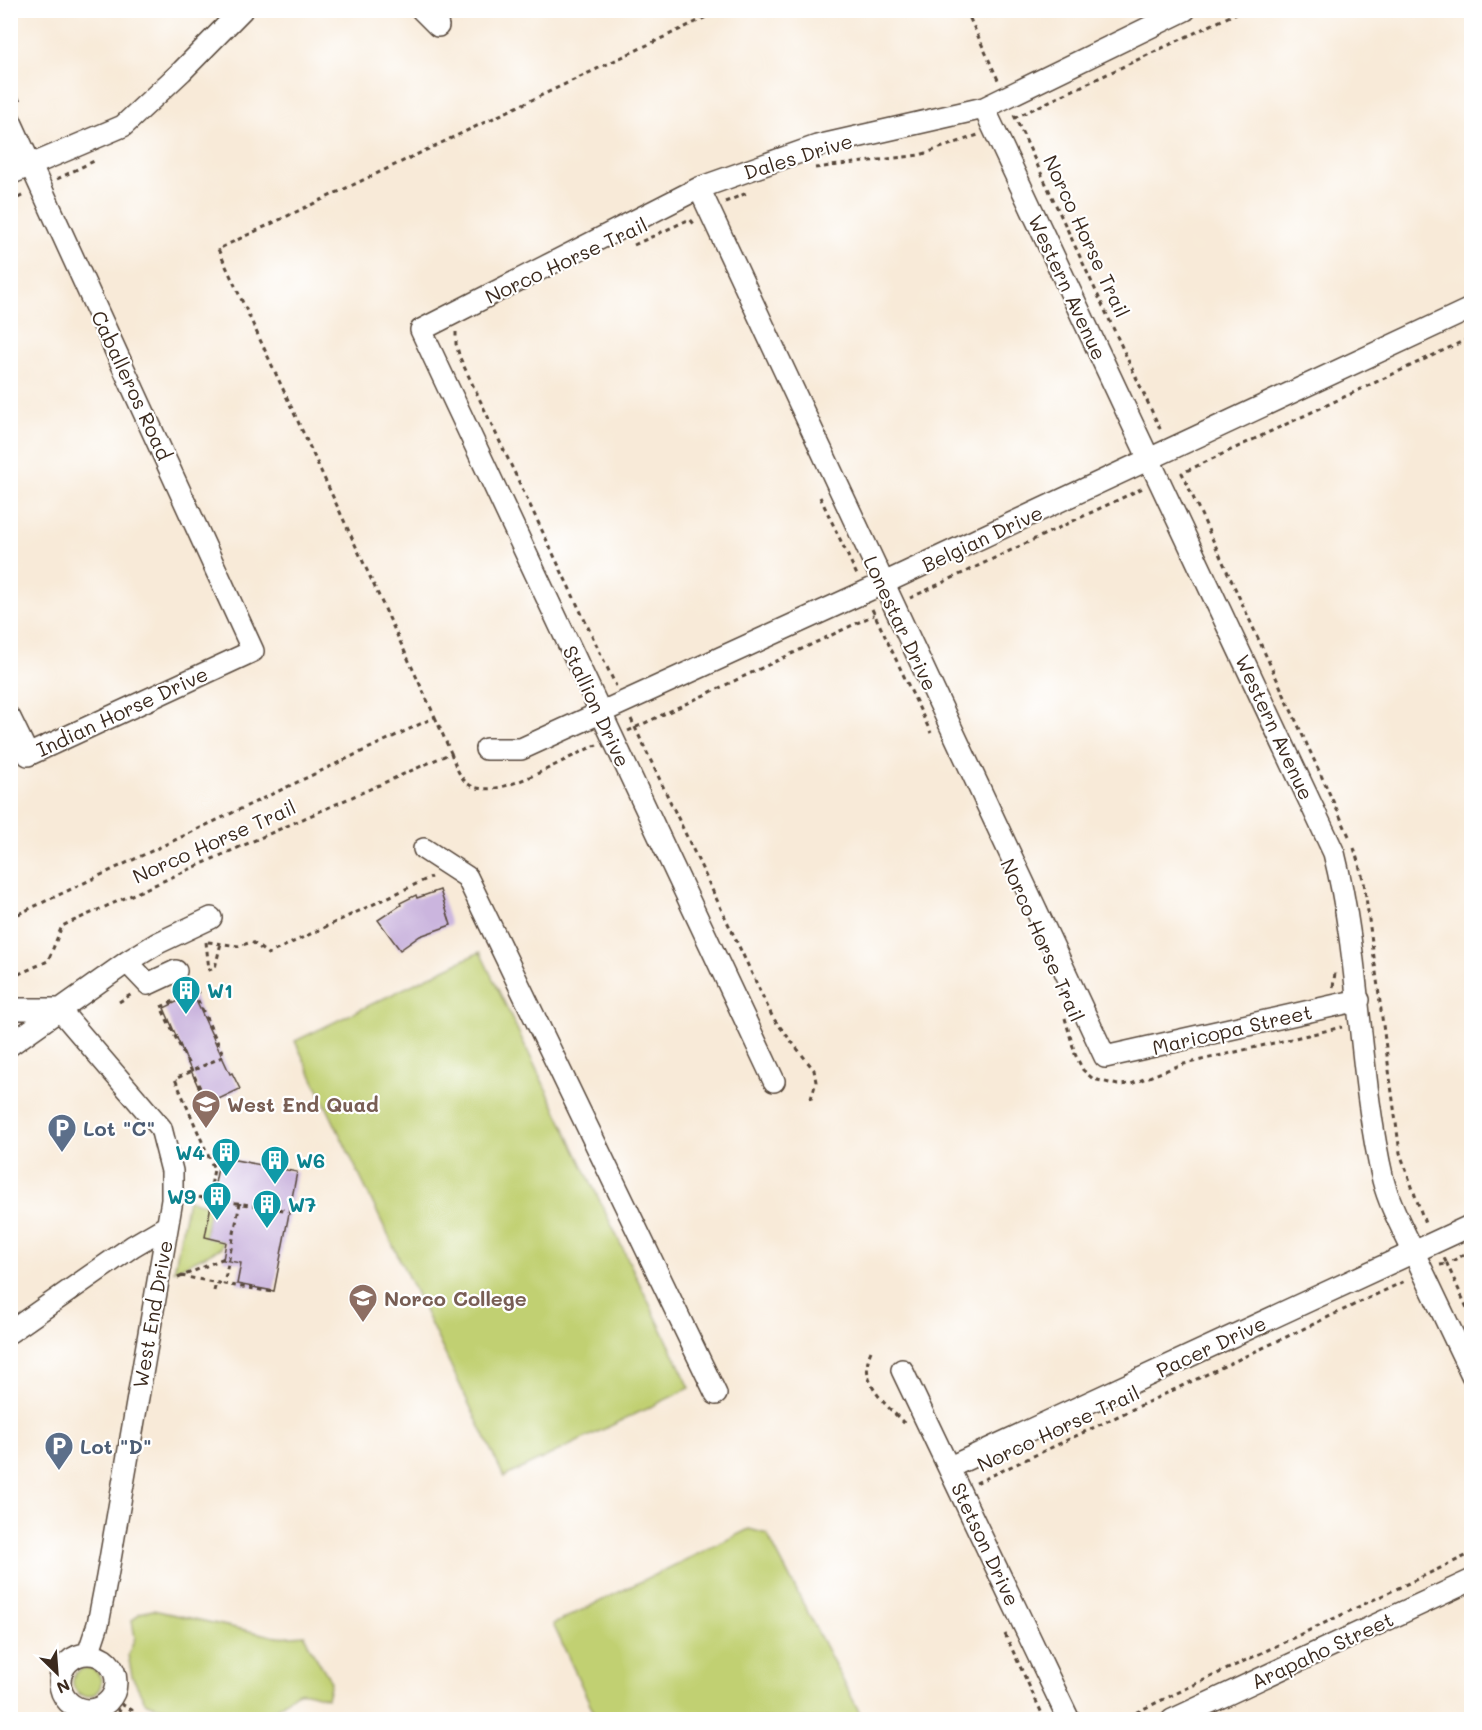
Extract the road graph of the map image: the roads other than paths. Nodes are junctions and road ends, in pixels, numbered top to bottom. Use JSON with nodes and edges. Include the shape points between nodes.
{"nodes":[{"id":1,"x":242,"y":10,"type":"edge"},
{"id":2,"x":422,"y":10,"type":"edge"},
{"id":3,"x":1185,"y":10,"type":"edge"},
{"id":4,"x":438,"y":26,"type":"dead end"},
{"id":5,"x":984,"y":108,"type":"junction"},
{"id":6,"x":17,"y":115,"type":"edge"},
{"id":7,"x":30,"y":165,"type":"junction"},
{"id":8,"x":10,"y":174,"type":"edge"},
{"id":9,"x":699,"y":188,"type":"junction"},
{"id":10,"x":1472,"y":308,"type":"edge"},
{"id":11,"x":421,"y":330,"type":"joint"},
{"id":12,"x":1149,"y":460,"type":"junction"},
{"id":13,"x":874,"y":588,"type":"junction"},
{"id":14,"x":253,"y":651,"type":"joint"},
{"id":15,"x":601,"y":713,"type":"junction"},
{"id":16,"x":10,"y":718,"type":"edge"},
{"id":17,"x":486,"y":749,"type":"dead end"},
{"id":18,"x":424,"y":849,"type":"dead end"},
{"id":19,"x":211,"y":918,"type":"dead end"},
{"id":20,"x":127,"y":962,"type":"junction"},
{"id":21,"x":176,"y":971,"type":"dead end"},
{"id":22,"x":1359,"y":1000,"type":"junction"},
{"id":23,"x":10,"y":1009,"type":"edge"},
{"id":24,"x":59,"y":1010,"type":"junction"},
{"id":25,"x":10,"y":1045,"type":"edge"},
{"id":26,"x":1105,"y":1057,"type":"joint"},
{"id":27,"x":774,"y":1081,"type":"dead end"},
{"id":28,"x":1472,"y":1225,"type":"edge"},
{"id":29,"x":167,"y":1226,"type":"junction"},
{"id":30,"x":1414,"y":1252,"type":"junction"},
{"id":31,"x":10,"y":1332,"type":"edge"},
{"id":32,"x":902,"y":1370,"type":"dead end"},
{"id":33,"x":1472,"y":1375,"type":"edge"},
{"id":34,"x":716,"y":1394,"type":"dead end"},
{"id":35,"x":950,"y":1467,"type":"junction"},
{"id":36,"x":1472,"y":1580,"type":"edge"},
{"id":37,"x":88,"y":1654,"type":"junction"},
{"id":38,"x":1069,"y":1719,"type":"edge"},
{"id":39,"x":1172,"y":1719,"type":"edge"}],
"edges":[{"from":1,"to":7,"type":"street","via":[[123,126]]},
{"from":2,"to":4,"type":"street"},
{"from":3,"to":5,"type":"street","name":"Dales Drive"},
{"from":5,"to":9,"type":"street","name":"Dales Drive","via":[[817,146]]},
{"from":5,"to":12,"type":"street","name":"Western Avenue"},
{"from":6,"to":7,"type":"street","name":"Caballeros Road"},
{"from":7,"to":8,"type":"street"},
{"from":7,"to":14,"type":"street","name":"Caballeros Road"},
{"from":9,"to":11,"type":"street","name":"Dales Drive"},
{"from":9,"to":13,"type":"street","name":"Lonestar Drive"},
{"from":10,"to":12,"type":"street","name":"Belgian Drive"},
{"from":11,"to":15,"type":"street","name":"Stallion Drive"},
{"from":12,"to":13,"type":"street","name":"Belgian Drive"},
{"from":12,"to":22,"type":"street","name":"Western Avenue","via":[[1334,853],[1344,891]]},
{"from":13,"to":15,"type":"street","name":"Belgian Drive"},
{"from":13,"to":26,"type":"street","name":"Lonestar Drive"},
{"from":14,"to":16,"type":"street","name":"Indian Horse Drive","via":[[28,755]]},
{"from":15,"to":17,"type":"street","name":"Belgian Drive","via":[[521,749]]},
{"from":15,"to":27,"type":"street","name":"Stallion Drive"},
{"from":18,"to":34,"type":"street","via":[[467,877]]},
{"from":19,"to":20,"type":"street"},
{"from":20,"to":21,"type":"street","via":[[148,984]]},
{"from":20,"to":24,"type":"street"},
{"from":22,"to":26,"type":"street","name":"Maricopa Street"},
{"from":22,"to":30,"type":"street","name":"Western Avenue","via":[[1372,1022],[1372,1122],[1384,1183]]},
{"from":23,"to":24,"type":"street"},
{"from":24,"to":25,"type":"street"},
{"from":24,"to":29,"type":"street","name":"West End Drive","via":[[161,1128],[172,1171]]},
{"from":28,"to":30,"type":"street","name":"Pacer Drive"},
{"from":29,"to":31,"type":"street"},
{"from":29,"to":37,"type":"street","name":"West End Drive","via":[[107,1577]]},
{"from":30,"to":33,"type":"street","name":"Western Avenue"},
{"from":30,"to":35,"type":"street","name":"Pacer Drive"},
{"from":32,"to":35,"type":"street","name":"Stetson Drive"},
{"from":35,"to":38,"type":"street","name":"Stetson Drive"},
{"from":36,"to":39,"type":"street","name":"Arapaho Street"},
{"from":37,"to":37,"type":"street","via":[[108,1662],[115,1676],[113,1692],[103,1705],[87,1710],[72,1705],[62,1692],[60,1675],[71,1660]]}]}
